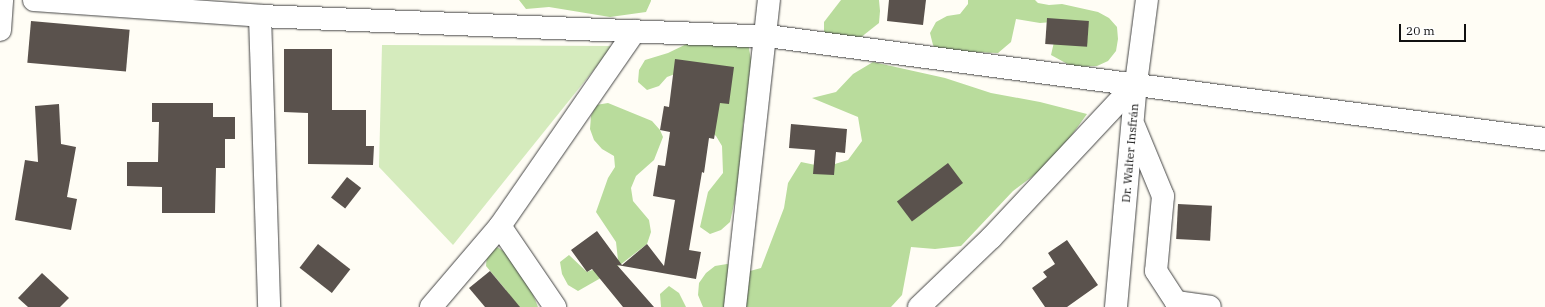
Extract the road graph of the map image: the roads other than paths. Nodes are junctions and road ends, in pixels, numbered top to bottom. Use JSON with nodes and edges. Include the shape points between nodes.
{"nodes":[{"id":1,"x":2,"y":0,"type":"edge"},
{"id":2,"x":34,"y":0,"type":"edge"},
{"id":3,"x":769,"y":0,"type":"edge"},
{"id":4,"x":1147,"y":0,"type":"edge"},
{"id":5,"x":260,"y":16,"type":"junction"},
{"id":6,"x":0,"y":30,"type":"edge"},
{"id":7,"x":634,"y":32,"type":"junction"},
{"id":8,"x":766,"y":36,"type":"junction"},
{"id":9,"x":1136,"y":84,"type":"junction"},
{"id":10,"x":1133,"y":123,"type":"junction"},
{"id":11,"x":1545,"y":139,"type":"edge"},
{"id":12,"x":500,"y":226,"type":"junction"},
{"id":13,"x":269,"y":307,"type":"edge"},
{"id":14,"x":431,"y":307,"type":"edge"},
{"id":15,"x":555,"y":307,"type":"edge"},
{"id":16,"x":735,"y":307,"type":"edge"},
{"id":17,"x":919,"y":307,"type":"edge"},
{"id":18,"x":1116,"y":307,"type":"edge"},
{"id":19,"x":1210,"y":307,"type":"edge"}],
"edges":[{"from":1,"to":6,"type":"street"},
{"from":2,"to":5,"type":"street"},
{"from":3,"to":8,"type":"street"},
{"from":4,"to":9,"type":"street","name":"Dr. Walter Insfrán"},
{"from":5,"to":7,"type":"street"},
{"from":5,"to":13,"type":"street"},
{"from":7,"to":8,"type":"street"},
{"from":7,"to":12,"type":"street"},
{"from":8,"to":9,"type":"street"},
{"from":8,"to":16,"type":"street"},
{"from":9,"to":10,"type":"street","name":"Dr. Walter Insfrán"},
{"from":9,"to":11,"type":"street"},
{"from":9,"to":17,"type":"street","via":[[991,238]]},
{"from":10,"to":18,"type":"street","name":"Dr. Walter Insfrán"},
{"from":10,"to":19,"type":"street","via":[[1163,196],[1156,271],[1176,302]]},
{"from":12,"to":14,"type":"street"},
{"from":12,"to":15,"type":"street"}]}
